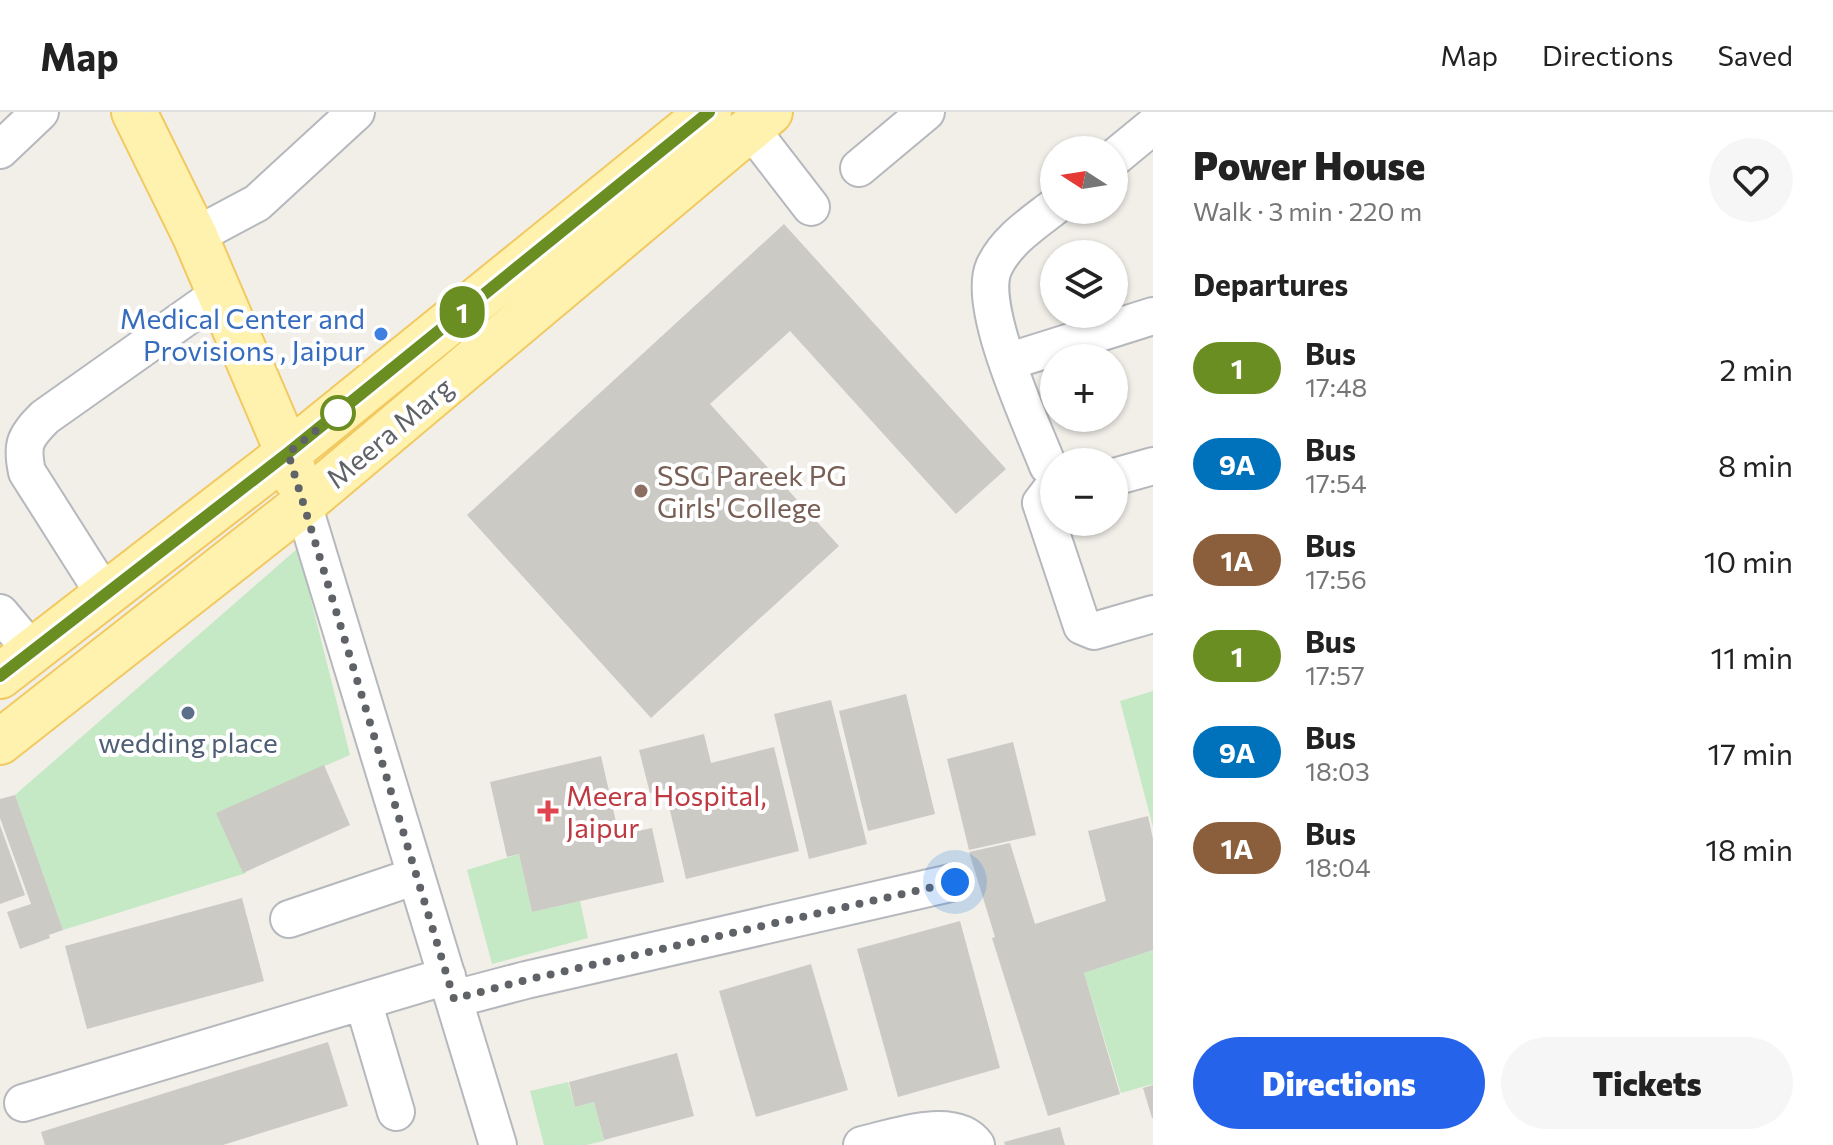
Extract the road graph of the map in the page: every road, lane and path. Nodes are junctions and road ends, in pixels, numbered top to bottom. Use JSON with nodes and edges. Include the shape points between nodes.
{"nodes":[{"id":1,"x":40,"y":112,"type":"edge"},
{"id":2,"x":134,"y":112,"type":"edge"},
{"id":3,"x":356,"y":112,"type":"edge"},
{"id":4,"x":709,"y":112,"type":"edge"},
{"id":5,"x":926,"y":112,"type":"edge"},
{"id":6,"x":760,"y":120,"type":"edge"},
{"id":7,"x":1153,"y":126,"type":"edge"},
{"id":8,"x":1128,"y":147,"type":"edge"},
{"id":9,"x":0,"y":150,"type":"edge"},
{"id":10,"x":859,"y":168,"type":"dead end"},
{"id":11,"x":811,"y":207,"type":"dead end"},
{"id":12,"x":1040,"y":218,"type":"edge"},
{"id":13,"x":195,"y":236,"type":"junction"},
{"id":14,"x":219,"y":294,"type":"junction"},
{"id":15,"x":1153,"y":316,"type":"edge"},
{"id":16,"x":1007,"y":362,"type":"junction"},
{"id":17,"x":1041,"y":448,"type":"edge"},
{"id":18,"x":288,"y":453,"type":"junction"},
{"id":19,"x":1153,"y":466,"type":"edge"},
{"id":20,"x":1128,"y":473,"type":"edge"},
{"id":21,"x":303,"y":504,"type":"junction"},
{"id":22,"x":1052,"y":536,"type":"edge"},
{"id":23,"x":105,"y":595,"type":"junction"},
{"id":24,"x":0,"y":613,"type":"edge"},
{"id":25,"x":1153,"y":614,"type":"edge"},
{"id":26,"x":16,"y":664,"type":"edge"},
{"id":27,"x":0,"y":742,"type":"edge"},
{"id":28,"x":416,"y":876,"type":"junction"},
{"id":29,"x":955,"y":882,"type":"dead end"},
{"id":30,"x":289,"y":919,"type":"dead end"},
{"id":31,"x":450,"y":987,"type":"junction"},
{"id":32,"x":363,"y":1001,"type":"junction"},
{"id":33,"x":23,"y":1103,"type":"dead end"},
{"id":34,"x":396,"y":1112,"type":"dead end"},
{"id":35,"x":498,"y":1145,"type":"edge"},
{"id":36,"x":862,"y":1145,"type":"edge"},
{"id":37,"x":976,"y":1145,"type":"edge"}],
"edges":[{"from":1,"to":9,"type":"street"},
{"from":2,"to":13,"type":"main road"},
{"from":3,"to":13,"type":"street","via":[[257,203]]},
{"from":4,"to":18,"type":"main road","name":"Meera Marg"},
{"from":5,"to":10,"type":"street"},
{"from":6,"to":11,"type":"street"},
{"from":6,"to":21,"type":"main road","name":"Meera Marg"},
{"from":7,"to":8,"type":"street"},
{"from":12,"to":16,"type":"street","via":[[1011,241],[992,269],[990,303]]},
{"from":13,"to":14,"type":"main road"},
{"from":14,"to":18,"type":"main road"},
{"from":14,"to":23,"type":"street","via":[[45,417],[31,431],[22,452],[27,472]]},
{"from":15,"to":16,"type":"street"},
{"from":16,"to":17,"type":"street"},
{"from":18,"to":21,"type":"main road"},
{"from":18,"to":23,"type":"main road","name":"Meera Marg"},
{"from":19,"to":20,"type":"street"},
{"from":21,"to":27,"type":"main road","name":"Meera Marg"},
{"from":21,"to":28,"type":"street"},
{"from":22,"to":25,"type":"street","via":[[1082,626],[1094,631]]},
{"from":23,"to":26,"type":"main road","name":"Meera Marg"},
{"from":24,"to":26,"type":"street"},
{"from":28,"to":30,"type":"street"},
{"from":28,"to":31,"type":"street"},
{"from":29,"to":31,"type":"street","via":[[526,980]]},
{"from":31,"to":32,"type":"street"},
{"from":31,"to":35,"type":"street"},
{"from":32,"to":33,"type":"street"},
{"from":32,"to":34,"type":"street"},
{"from":36,"to":37,"type":"street","via":[[946,1128]]}]}
